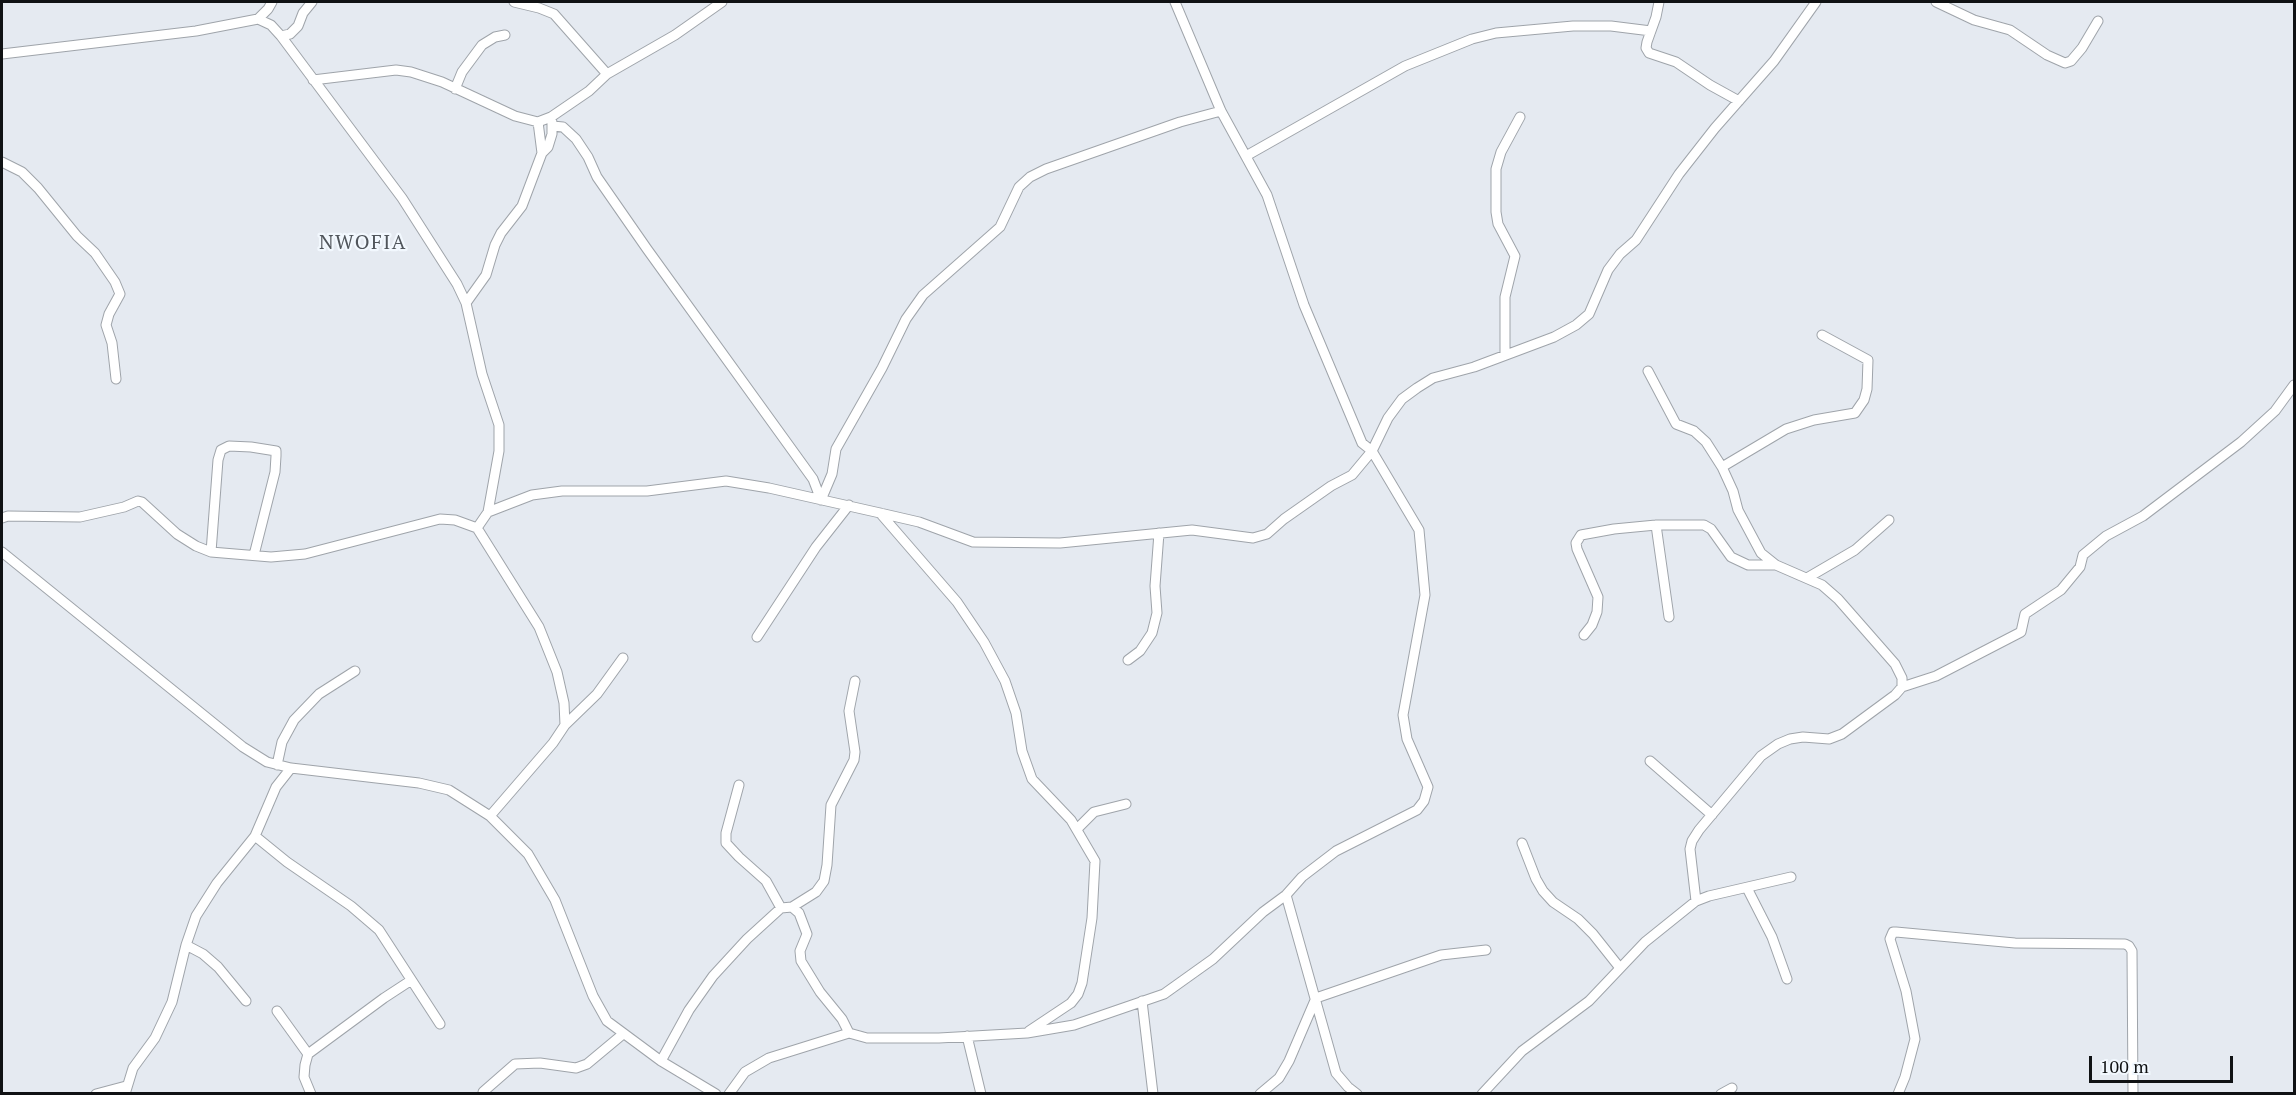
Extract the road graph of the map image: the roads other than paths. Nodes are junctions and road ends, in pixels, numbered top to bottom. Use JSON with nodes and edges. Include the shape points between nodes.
{"nodes":[{"id":1,"x":272,"y":2,"type":"edge"},
{"id":2,"x":312,"y":2,"type":"edge"},
{"id":3,"x":514,"y":2,"type":"edge"},
{"id":4,"x":722,"y":2,"type":"edge"},
{"id":5,"x":1175,"y":2,"type":"edge"},
{"id":6,"x":1659,"y":2,"type":"edge"},
{"id":7,"x":1816,"y":2,"type":"edge"},
{"id":8,"x":1936,"y":2,"type":"edge"},
{"id":9,"x":258,"y":19,"type":"junction"},
{"id":10,"x":2098,"y":21,"type":"dead end"},
{"id":11,"x":1651,"y":31,"type":"junction"},
{"id":12,"x":505,"y":35,"type":"dead end"},
{"id":13,"x":281,"y":36,"type":"junction"},
{"id":14,"x":2,"y":54,"type":"edge"},
{"id":15,"x":608,"y":74,"type":"junction"},
{"id":16,"x":313,"y":80,"type":"junction"},
{"id":17,"x":455,"y":89,"type":"junction"},
{"id":18,"x":1739,"y":101,"type":"junction"},
{"id":19,"x":1221,"y":111,"type":"junction"},
{"id":20,"x":1520,"y":117,"type":"dead end"},
{"id":21,"x":552,"y":121,"type":"junction"},
{"id":22,"x":538,"y":122,"type":"junction"},
{"id":23,"x":542,"y":153,"type":"junction"},
{"id":24,"x":1246,"y":156,"type":"junction"},
{"id":25,"x":2,"y":162,"type":"edge"},
{"id":26,"x":466,"y":303,"type":"junction"},
{"id":27,"x":1822,"y":335,"type":"dead end"},
{"id":28,"x":1505,"y":356,"type":"junction"},
{"id":29,"x":1648,"y":371,"type":"dead end"},
{"id":30,"x":116,"y":379,"type":"dead end"},
{"id":31,"x":2295,"y":385,"type":"edge"},
{"id":32,"x":1371,"y":451,"type":"junction"},
{"id":33,"x":1722,"y":466,"type":"junction"},
{"id":34,"x":821,"y":500,"type":"junction"},
{"id":35,"x":849,"y":505,"type":"junction"},
{"id":36,"x":488,"y":512,"type":"junction"},
{"id":37,"x":880,"y":513,"type":"junction"},
{"id":38,"x":2,"y":518,"type":"edge"},
{"id":39,"x":1889,"y":520,"type":"dead end"},
{"id":40,"x":1656,"y":525,"type":"junction"},
{"id":41,"x":477,"y":528,"type":"junction"},
{"id":42,"x":1159,"y":533,"type":"junction"},
{"id":43,"x":2,"y":552,"type":"edge"},
{"id":44,"x":211,"y":552,"type":"junction"},
{"id":45,"x":254,"y":555,"type":"junction"},
{"id":46,"x":1776,"y":565,"type":"junction"},
{"id":47,"x":1807,"y":578,"type":"junction"},
{"id":48,"x":1669,"y":616,"type":"dead end"},
{"id":49,"x":1584,"y":635,"type":"dead end"},
{"id":50,"x":757,"y":637,"type":"dead end"},
{"id":51,"x":623,"y":658,"type":"dead end"},
{"id":52,"x":1128,"y":660,"type":"dead end"},
{"id":53,"x":354,"y":670,"type":"dead end"},
{"id":54,"x":855,"y":681,"type":"dead end"},
{"id":55,"x":1902,"y":687,"type":"junction"},
{"id":56,"x":565,"y":725,"type":"junction"},
{"id":57,"x":1650,"y":761,"type":"dead end"},
{"id":58,"x":277,"y":765,"type":"junction"},
{"id":59,"x":291,"y":768,"type":"junction"},
{"id":60,"x":739,"y":784,"type":"dead end"},
{"id":61,"x":1126,"y":804,"type":"dead end"},
{"id":62,"x":1712,"y":815,"type":"junction"},
{"id":63,"x":490,"y":816,"type":"junction"},
{"id":64,"x":1077,"y":830,"type":"junction"},
{"id":65,"x":255,"y":836,"type":"junction"},
{"id":66,"x":1522,"y":843,"type":"dead end"},
{"id":67,"x":1791,"y":878,"type":"dead end"},
{"id":68,"x":1747,"y":888,"type":"junction"},
{"id":69,"x":1287,"y":895,"type":"junction"},
{"id":70,"x":1696,"y":901,"type":"junction"},
{"id":71,"x":792,"y":907,"type":"junction"},
{"id":72,"x":781,"y":908,"type":"junction"},
{"id":73,"x":186,"y":945,"type":"junction"},
{"id":74,"x":1486,"y":950,"type":"dead end"},
{"id":75,"x":1620,"y":968,"type":"junction"},
{"id":76,"x":1787,"y":980,"type":"dead end"},
{"id":77,"x":410,"y":981,"type":"junction"},
{"id":78,"x":1316,"y":998,"type":"junction"},
{"id":79,"x":246,"y":1001,"type":"dead end"},
{"id":80,"x":1142,"y":1001,"type":"junction"},
{"id":81,"x":278,"y":1011,"type":"dead end"},
{"id":82,"x":440,"y":1024,"type":"dead end"},
{"id":83,"x":849,"y":1033,"type":"junction"},
{"id":84,"x":1027,"y":1033,"type":"junction"},
{"id":85,"x":623,"y":1034,"type":"junction"},
{"id":86,"x":967,"y":1036,"type":"junction"},
{"id":87,"x":308,"y":1054,"type":"junction"},
{"id":88,"x":661,"y":1061,"type":"junction"},
{"id":89,"x":1732,"y":1088,"type":"dead end"},
{"id":90,"x":126,"y":1090,"type":"edge"},
{"id":91,"x":483,"y":1092,"type":"dead end"},
{"id":92,"x":96,"y":1094,"type":"edge"},
{"id":93,"x":311,"y":1094,"type":"edge"},
{"id":94,"x":716,"y":1094,"type":"edge"},
{"id":95,"x":729,"y":1094,"type":"edge"},
{"id":96,"x":981,"y":1094,"type":"edge"},
{"id":97,"x":1153,"y":1094,"type":"edge"},
{"id":98,"x":1260,"y":1094,"type":"edge"},
{"id":99,"x":1357,"y":1094,"type":"edge"},
{"id":100,"x":1482,"y":1094,"type":"edge"},
{"id":101,"x":1721,"y":1094,"type":"edge"},
{"id":102,"x":1898,"y":1094,"type":"edge"},
{"id":103,"x":2133,"y":1094,"type":"edge"}],
"edges":[{"from":1,"to":9,"type":"street"},
{"from":2,"to":13,"type":"street","via":[[298,26]]},
{"from":3,"to":15,"type":"street","via":[[554,14]]},
{"from":4,"to":15,"type":"street"},
{"from":5,"to":19,"type":"street"},
{"from":6,"to":11,"type":"street"},
{"from":7,"to":18,"type":"street","via":[[1774,61]]},
{"from":8,"to":10,"type":"street","via":[[1974,20],[2010,30],[2065,63],[2082,48]]},
{"from":9,"to":13,"type":"street"},
{"from":9,"to":14,"type":"street","via":[[196,31]]},
{"from":11,"to":18,"type":"street","via":[[1646,48],[1649,53],[1676,62]]},
{"from":11,"to":24,"type":"street","via":[[1573,26],[1472,39],[1405,66]]},
{"from":12,"to":17,"type":"street","via":[[482,45]]},
{"from":13,"to":16,"type":"street"},
{"from":15,"to":21,"type":"street"},
{"from":16,"to":17,"type":"street","via":[[396,70]]},
{"from":16,"to":26,"type":"street","via":[[402,198]]},
{"from":17,"to":22,"type":"street"},
{"from":18,"to":28,"type":"street","via":[[1679,174],[1636,240],[1608,270],[1589,314],[1554,337]]},
{"from":19,"to":24,"type":"street"},
{"from":19,"to":34,"type":"street","via":[[1046,169],[1019,187],[1000,227],[923,295],[906,319],[836,449],[832,474]]},
{"from":20,"to":28,"type":"street","via":[[1496,169],[1498,224],[1515,256],[1504,297]]},
{"from":21,"to":22,"type":"street"},
{"from":21,"to":23,"type":"street","via":[[548,147]]},
{"from":21,"to":34,"type":"street","via":[[576,139],[647,249],[813,479]]},
{"from":22,"to":23,"type":"street"},
{"from":23,"to":26,"type":"street","via":[[522,206],[501,233],[486,276]]},
{"from":24,"to":32,"type":"street","via":[[1267,195],[1304,305],[1362,443]]},
{"from":25,"to":30,"type":"street","via":[[22,172],[38,188],[115,282],[120,294],[106,325]]},
{"from":26,"to":36,"type":"street","via":[[482,374],[500,425]]},
{"from":27,"to":33,"type":"street","via":[[1868,360],[1868,389],[1859,407],[1855,412],[1786,429]]},
{"from":28,"to":32,"type":"street","via":[[1433,378],[1417,388],[1402,399],[1388,418]]},
{"from":29,"to":33,"type":"street","via":[[1676,424],[1694,431]]},
{"from":31,"to":55,"type":"street","via":[[2275,411],[2241,442],[2143,516],[2106,536],[2083,555],[2080,567],[2061,591],[2025,614],[2021,632],[1936,676]]},
{"from":32,"to":42,"type":"street","via":[[1352,475],[1321,492],[1267,534],[1253,538],[1192,530]]},
{"from":32,"to":69,"type":"street","via":[[1419,531],[1425,595],[1402,715],[1407,739],[1428,787],[1417,810],[1336,851],[1302,877]]},
{"from":33,"to":46,"type":"street","via":[[1751,537],[1761,553]]},
{"from":34,"to":35,"type":"street"},
{"from":34,"to":36,"type":"street","via":[[726,482],[647,491],[562,491],[532,495]]},
{"from":35,"to":37,"type":"street"},
{"from":35,"to":50,"type":"street","via":[[816,547]]},
{"from":36,"to":41,"type":"street"},
{"from":37,"to":42,"type":"street","via":[[919,522],[973,542],[1060,543]]},
{"from":37,"to":64,"type":"street","via":[[957,602],[984,642],[1005,681],[1032,779]]},
{"from":38,"to":44,"type":"street","via":[[80,517],[138,501],[177,534]]},
{"from":39,"to":47,"type":"street","via":[[1855,550]]},
{"from":40,"to":46,"type":"street","via":[[1704,525],[1731,557],[1748,565]]},
{"from":40,"to":48,"type":"street"},
{"from":40,"to":49,"type":"street","via":[[1587,533],[1578,539],[1577,549],[1598,597],[1597,612]]},
{"from":41,"to":45,"type":"street","via":[[440,519],[305,554]]},
{"from":41,"to":56,"type":"street","via":[[539,627],[557,672]]},
{"from":42,"to":52,"type":"street","via":[[1157,612],[1152,633]]},
{"from":43,"to":58,"type":"street","via":[[243,747]]},
{"from":44,"to":45,"type":"street"},
{"from":44,"to":45,"type":"street","via":[[221,450],[229,446],[251,447],[276,451],[275,472]]},
{"from":46,"to":47,"type":"street"},
{"from":47,"to":55,"type":"street","via":[[1838,599],[1895,664]]},
{"from":51,"to":56,"type":"street","via":[[597,694]]},
{"from":53,"to":58,"type":"street","via":[[319,694],[294,720],[282,742]]},
{"from":54,"to":71,"type":"street","via":[[849,711],[854,760],[831,805],[824,881],[816,892]]},
{"from":55,"to":62,"type":"street","via":[[1842,734],[1829,739],[1803,737],[1778,744],[1761,756]]},
{"from":56,"to":63,"type":"street"},
{"from":57,"to":62,"type":"street"},
{"from":58,"to":59,"type":"street"},
{"from":59,"to":63,"type":"street","via":[[449,790]]},
{"from":59,"to":65,"type":"street","via":[[276,787]]},
{"from":60,"to":72,"type":"street","via":[[726,843],[766,881]]},
{"from":61,"to":64,"type":"street","via":[[1094,812]]},
{"from":62,"to":70,"type":"street","via":[[1690,849]]},
{"from":63,"to":85,"type":"street","via":[[528,854],[555,900],[593,996],[607,1021]]},
{"from":64,"to":84,"type":"street","via":[[1095,861],[1092,918],[1082,982],[1071,1003]]},
{"from":65,"to":73,"type":"street","via":[[204,902]]},
{"from":65,"to":77,"type":"street","via":[[379,930]]},
{"from":66,"to":75,"type":"street","via":[[1543,891],[1593,934]]},
{"from":67,"to":68,"type":"street"},
{"from":68,"to":70,"type":"street"},
{"from":68,"to":76,"type":"street","via":[[1772,937]]},
{"from":69,"to":78,"type":"street"},
{"from":69,"to":80,"type":"street","via":[[1164,994]]},
{"from":70,"to":75,"type":"street"},
{"from":71,"to":72,"type":"street"},
{"from":71,"to":83,"type":"street","via":[[799,913],[807,934],[800,951],[801,961]]},
{"from":72,"to":88,"type":"street","via":[[712,976]]},
{"from":73,"to":79,"type":"street","via":[[218,967]]},
{"from":73,"to":90,"type":"street","via":[[164,1022],[133,1068]]},
{"from":74,"to":78,"type":"street","via":[[1441,955]]},
{"from":75,"to":100,"type":"street","via":[[1589,1001],[1522,1051]]},
{"from":77,"to":82,"type":"street"},
{"from":77,"to":87,"type":"street"},
{"from":78,"to":98,"type":"street","via":[[1279,1078]]},
{"from":78,"to":99,"type":"street","via":[[1336,1073]]},
{"from":80,"to":84,"type":"street","via":[[1074,1025]]},
{"from":80,"to":97,"type":"street"},
{"from":81,"to":87,"type":"street"},
{"from":83,"to":86,"type":"street","via":[[867,1038]]},
{"from":83,"to":95,"type":"street","via":[[769,1058],[745,1072]]},
{"from":84,"to":86,"type":"street"},
{"from":85,"to":88,"type":"street"},
{"from":85,"to":91,"type":"street","via":[[587,1064],[576,1068],[515,1064]]},
{"from":86,"to":96,"type":"street"},
{"from":87,"to":93,"type":"street","via":[[304,1077]]},
{"from":88,"to":94,"type":"street"},
{"from":89,"to":101,"type":"street"},
{"from":90,"to":92,"type":"street"},
{"from":102,"to":103,"type":"street","via":[[1915,1039],[1890,939],[1893,932],[2015,943],[2129,946]]}]}
